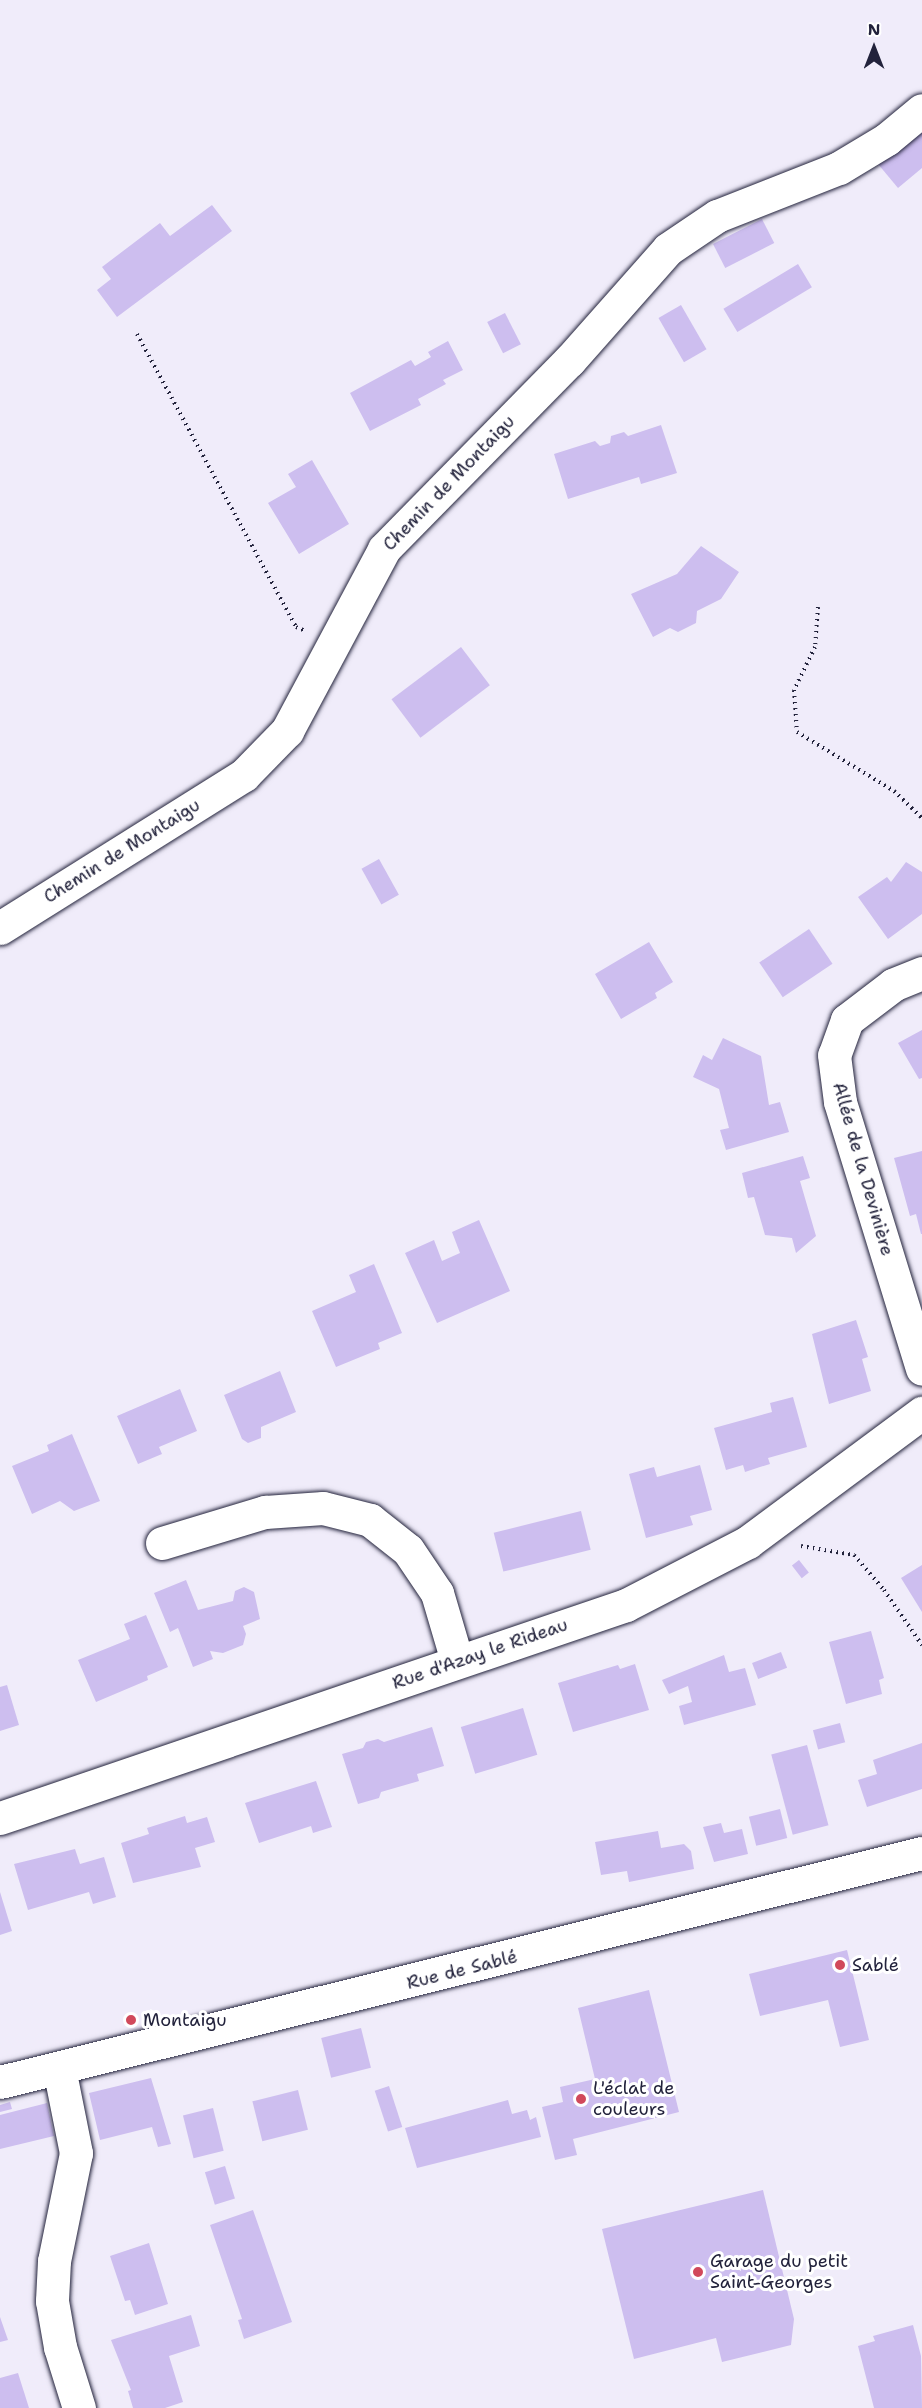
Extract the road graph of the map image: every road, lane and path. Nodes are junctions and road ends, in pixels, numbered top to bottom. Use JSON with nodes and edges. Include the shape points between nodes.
{"nodes":[{"id":1,"x":922,"y":110,"type":"edge"},
{"id":2,"x":137,"y":334,"type":"dead end"},
{"id":3,"x":818,"y":607,"type":"dead end"},
{"id":4,"x":332,"y":646,"type":"junction"},
{"id":5,"x":922,"y":818,"type":"edge"},
{"id":6,"x":0,"y":928,"type":"edge"},
{"id":7,"x":922,"y":973,"type":"edge"},
{"id":8,"x":922,"y":1369,"type":"edge"},
{"id":9,"x":922,"y":1413,"type":"edge"},
{"id":10,"x":765,"y":1529,"type":"junction"},
{"id":11,"x":162,"y":1544,"type":"dead end"},
{"id":12,"x":922,"y":1645,"type":"edge"},
{"id":13,"x":457,"y":1661,"type":"junction"},
{"id":14,"x":0,"y":1818,"type":"edge"},
{"id":15,"x":922,"y":1853,"type":"edge"},
{"id":16,"x":59,"y":2068,"type":"junction"},
{"id":17,"x":0,"y":2082,"type":"edge"},
{"id":18,"x":79,"y":2408,"type":"edge"}],
"edges":[{"from":1,"to":4,"type":"street","name":"Chemin de Montaigu","via":[[887,139],[839,168],[717,216],[668,249],[569,361],[384,549]]},
{"from":2,"to":4,"type":"path","via":[[296,627]]},
{"from":3,"to":5,"type":"path","via":[[815,647],[794,690],[797,732],[894,791]]},
{"from":4,"to":6,"type":"street","name":"Chemin de Montaigu","via":[[287,731],[244,775]]},
{"from":7,"to":8,"type":"street","name":"Allée de la Devinière","via":[[893,985],[847,1020],[834,1056],[840,1102]]},
{"from":9,"to":10,"type":"street","name":"Rue d'Azay le Rideau"},
{"from":10,"to":12,"type":"path","via":[[798,1545],[854,1555]]},
{"from":10,"to":13,"type":"street","name":"Rue d'Azay le Rideau","via":[[748,1542],[626,1605]]},
{"from":11,"to":13,"type":"street","via":[[265,1512],[323,1508],[370,1520],[408,1551],[437,1593]]},
{"from":13,"to":14,"type":"street","name":"Rue d'Azay le Rideau"},
{"from":15,"to":16,"type":"street","name":"Rue de Sablé"},
{"from":16,"to":17,"type":"street","name":"Rue de Sablé"},
{"from":16,"to":18,"type":"street","via":[[76,2153],[54,2261],[52,2301],[60,2347]]}]}
